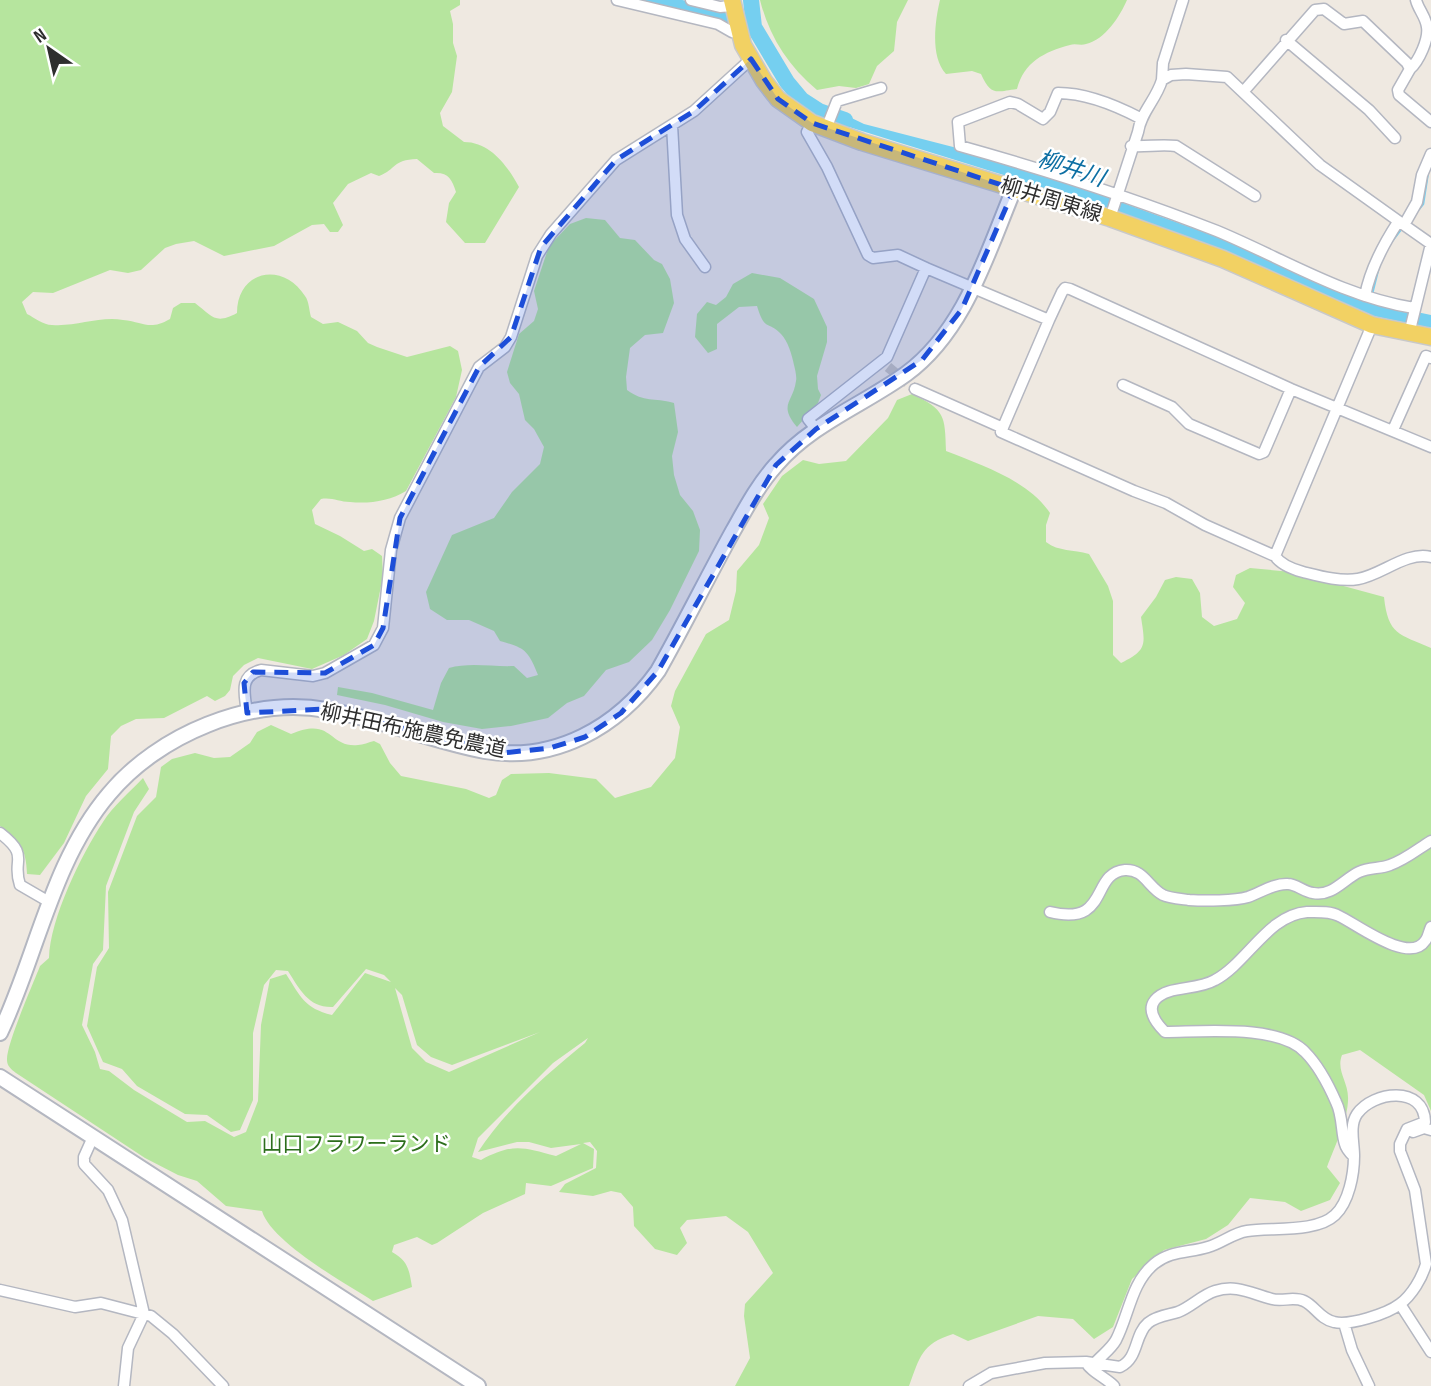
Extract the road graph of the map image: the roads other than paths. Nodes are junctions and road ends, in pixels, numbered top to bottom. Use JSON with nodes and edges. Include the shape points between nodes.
{"nodes":[{"id":1,"x":617,"y":0,"type":"edge"},
{"id":2,"x":691,"y":0,"type":"edge"},
{"id":3,"x":1183,"y":0,"type":"edge"},
{"id":4,"x":1416,"y":0,"type":"edge"},
{"id":5,"x":732,"y":7,"type":"edge"},
{"id":6,"x":738,"y":32,"type":"junction"},
{"id":7,"x":1286,"y":40,"type":"junction"},
{"id":8,"x":751,"y":59,"type":"junction"},
{"id":9,"x":1410,"y":69,"type":"junction"},
{"id":10,"x":1162,"y":80,"type":"junction"},
{"id":11,"x":881,"y":88,"type":"dead end"},
{"id":12,"x":1243,"y":92,"type":"junction"},
{"id":13,"x":1140,"y":118,"type":"junction"},
{"id":14,"x":1431,"y":122,"type":"edge"},
{"id":15,"x":672,"y":125,"type":"junction"},
{"id":16,"x":822,"y":126,"type":"junction"},
{"id":17,"x":1395,"y":138,"type":"dead end"},
{"id":18,"x":1132,"y":146,"type":"junction"},
{"id":19,"x":1431,"y":154,"type":"edge"},
{"id":20,"x":1014,"y":189,"type":"junction"},
{"id":21,"x":1116,"y":196,"type":"junction"},
{"id":22,"x":1255,"y":196,"type":"dead end"},
{"id":23,"x":1110,"y":216,"type":"junction"},
{"id":24,"x":1401,"y":223,"type":"junction"},
{"id":25,"x":705,"y":267,"type":"dead end"},
{"id":26,"x":926,"y":268,"type":"junction"},
{"id":27,"x":972,"y":288,"type":"junction"},
{"id":28,"x":1369,"y":298,"type":"junction"},
{"id":29,"x":1414,"y":309,"type":"junction"},
{"id":30,"x":1049,"y":320,"type":"junction"},
{"id":31,"x":1372,"y":325,"type":"junction"},
{"id":32,"x":1410,"y":330,"type":"junction"},
{"id":33,"x":1431,"y":337,"type":"edge"},
{"id":34,"x":1431,"y":358,"type":"edge"},
{"id":35,"x":1124,"y":385,"type":"dead end"},
{"id":36,"x":915,"y":389,"type":"tunnel mouth"},
{"id":37,"x":1291,"y":389,"type":"junction"},
{"id":38,"x":1336,"y":408,"type":"junction"},
{"id":39,"x":1003,"y":428,"type":"junction"},
{"id":40,"x":816,"y":429,"type":"junction"},
{"id":41,"x":1393,"y":430,"type":"junction"},
{"id":42,"x":1431,"y":447,"type":"edge"},
{"id":43,"x":1275,"y":556,"type":"junction"},
{"id":44,"x":1431,"y":557,"type":"edge"},
{"id":45,"x":247,"y":713,"type":"junction"},
{"id":46,"x":0,"y":833,"type":"edge"},
{"id":47,"x":1431,"y":841,"type":"edge"},
{"id":48,"x":51,"y":903,"type":"junction"},
{"id":49,"x":1050,"y":912,"type":"dead end"},
{"id":50,"x":1431,"y":927,"type":"edge"},
{"id":51,"x":0,"y":1033,"type":"edge"},
{"id":52,"x":0,"y":1077,"type":"edge"},
{"id":53,"x":1429,"y":1125,"type":"edge"},
{"id":54,"x":93,"y":1137,"type":"junction"},
{"id":55,"x":1354,"y":1158,"type":"junction"},
{"id":56,"x":0,"y":1290,"type":"edge"},
{"id":57,"x":1400,"y":1304,"type":"junction"},
{"id":58,"x":144,"y":1314,"type":"junction"},
{"id":59,"x":1344,"y":1323,"type":"junction"},
{"id":60,"x":1431,"y":1352,"type":"edge"},
{"id":61,"x":1090,"y":1362,"type":"junction"},
{"id":62,"x":124,"y":1386,"type":"edge"},
{"id":63,"x":223,"y":1386,"type":"edge"},
{"id":64,"x":478,"y":1386,"type":"edge"},
{"id":65,"x":969,"y":1386,"type":"edge"},
{"id":66,"x":1114,"y":1386,"type":"edge"},
{"id":67,"x":1369,"y":1386,"type":"edge"}],
"edges":[{"from":1,"to":6,"type":"street"},
{"from":2,"to":5,"type":"street"},
{"from":3,"to":10,"type":"street"},
{"from":4,"to":9,"type":"street","via":[[1427,24],[1427,36]]},
{"from":5,"to":6,"type":"main road","name":"柳井周東線"},
{"from":6,"to":8,"type":"main road","name":"柳井周東線"},
{"from":7,"to":9,"type":"street","via":[[1315,10],[1324,9],[1343,24],[1363,21]]},
{"from":7,"to":12,"type":"street"},
{"from":7,"to":17,"type":"street"},
{"from":8,"to":15,"type":"street"},
{"from":8,"to":16,"type":"main road","name":"柳井周東線","via":[[778,99]]},
{"from":9,"to":14,"type":"street","via":[[1399,95]]},
{"from":10,"to":12,"type":"street","via":[[1186,74],[1227,78]]},
{"from":10,"to":13,"type":"street"},
{"from":11,"to":16,"type":"street","via":[[837,101]]},
{"from":12,"to":24,"type":"street","via":[[1320,164]]},
{"from":13,"to":18,"type":"street"},
{"from":13,"to":21,"type":"street","via":[[1087,96],[1058,93],[1043,119],[1010,102],[957,122],[960,146]]},
{"from":15,"to":25,"type":"street","via":[[677,215],[685,239]]},
{"from":15,"to":45,"type":"street","via":[[616,160],[541,247],[511,337],[479,367],[400,517],[379,638],[367,651],[326,673],[253,672],[244,683]]},
{"from":16,"to":20,"type":"main road","name":"柳井周東線"},
{"from":16,"to":26,"type":"street","via":[[807,132],[867,255],[898,255]]},
{"from":18,"to":21,"type":"street"},
{"from":18,"to":22,"type":"street","via":[[1176,146]]},
{"from":19,"to":24,"type":"street","via":[[1417,202]]},
{"from":20,"to":23,"type":"main road","name":"柳井周東線"},
{"from":20,"to":27,"type":"street","name":"柳井田布施農免農道"},
{"from":21,"to":23,"type":"street"},
{"from":21,"to":28,"type":"street","via":[[1215,231]]},
{"from":23,"to":31,"type":"main road","name":"柳井周東線","via":[[1223,259]]},
{"from":24,"to":28,"type":"street","via":[[1374,267]]},
{"from":24,"to":29,"type":"street","via":[[1431,244]]},
{"from":26,"to":27,"type":"street"},
{"from":26,"to":40,"type":"street","via":[[885,365],[851,383],[815,412],[808,419]]},
{"from":27,"to":30,"type":"street"},
{"from":27,"to":40,"type":"street","name":"柳井田布施農免農道","via":[[947,331],[922,360]]},
{"from":28,"to":29,"type":"street"},
{"from":29,"to":32,"type":"street"},
{"from":30,"to":37,"type":"street","via":[[1062,292],[1070,289]]},
{"from":30,"to":39,"type":"street"},
{"from":31,"to":32,"type":"main road","name":"柳井周東線"},
{"from":31,"to":38,"type":"street"},
{"from":32,"to":33,"type":"main road","name":"柳井周東線"},
{"from":34,"to":41,"type":"street","via":[[1426,356]]},
{"from":35,"to":37,"type":"street","via":[[1172,407],[1189,424],[1259,454],[1264,452]]},
{"from":36,"to":39,"type":"street"},
{"from":37,"to":38,"type":"street"},
{"from":38,"to":41,"type":"street"},
{"from":38,"to":43,"type":"street"},
{"from":39,"to":43,"type":"street","via":[[1001,432]]},
{"from":40,"to":45,"type":"street","name":"柳井田布施農免農道","via":[[792,447],[763,481],[646,688],[621,713],[585,737],[531,752],[503,753],[324,709]]},
{"from":41,"to":42,"type":"street"},
{"from":43,"to":44,"type":"street","via":[[1295,570],[1357,579],[1416,556]]},
{"from":45,"to":48,"type":"street","name":"柳井田布施農免農道","via":[[180,737],[127,775],[88,822]]},
{"from":46,"to":48,"type":"street","via":[[18,851],[20,885]]},
{"from":47,"to":49,"type":"street","via":[[1386,867],[1354,874],[1327,892],[1314,894],[1289,883],[1244,898],[1189,900],[1164,895],[1138,871],[1122,870],[1104,884],[1090,909],[1068,916]]},
{"from":48,"to":51,"type":"street","name":"柳井田布施農免農道"},
{"from":50,"to":55,"type":"street","via":[[1424,943],[1402,947],[1374,938],[1337,914],[1299,913],[1273,928],[1216,980],[1196,988],[1169,990],[1154,1001],[1156,1023],[1165,1032],[1274,1036],[1300,1048],[1337,1104],[1344,1144]]},
{"from":52,"to":54,"type":"street"},
{"from":53,"to":55,"type":"street","via":[[1415,1100],[1400,1095],[1373,1101],[1352,1124]]},
{"from":53,"to":57,"type":"street","via":[[1407,1129],[1403,1137],[1401,1151],[1415,1190],[1426,1264]]},
{"from":54,"to":58,"type":"street","via":[[84,1164],[108,1189],[122,1220]]},
{"from":54,"to":64,"type":"street"},
{"from":55,"to":61,"type":"street","via":[[1343,1205],[1325,1222],[1246,1231],[1205,1248],[1177,1252],[1153,1265],[1131,1300],[1117,1338]]},
{"from":56,"to":58,"type":"street","via":[[75,1307],[101,1303]]},
{"from":57,"to":59,"type":"street"},
{"from":57,"to":60,"type":"street"},
{"from":58,"to":62,"type":"street","via":[[128,1348]]},
{"from":58,"to":63,"type":"street","via":[[173,1334]]},
{"from":59,"to":61,"type":"street","via":[[1324,1318],[1300,1299],[1271,1299],[1225,1288],[1147,1324],[1125,1364],[1113,1367]]},
{"from":59,"to":67,"type":"street"},
{"from":61,"to":65,"type":"street","via":[[1004,1370]]},
{"from":61,"to":66,"type":"street","via":[[1089,1368]]}]}
